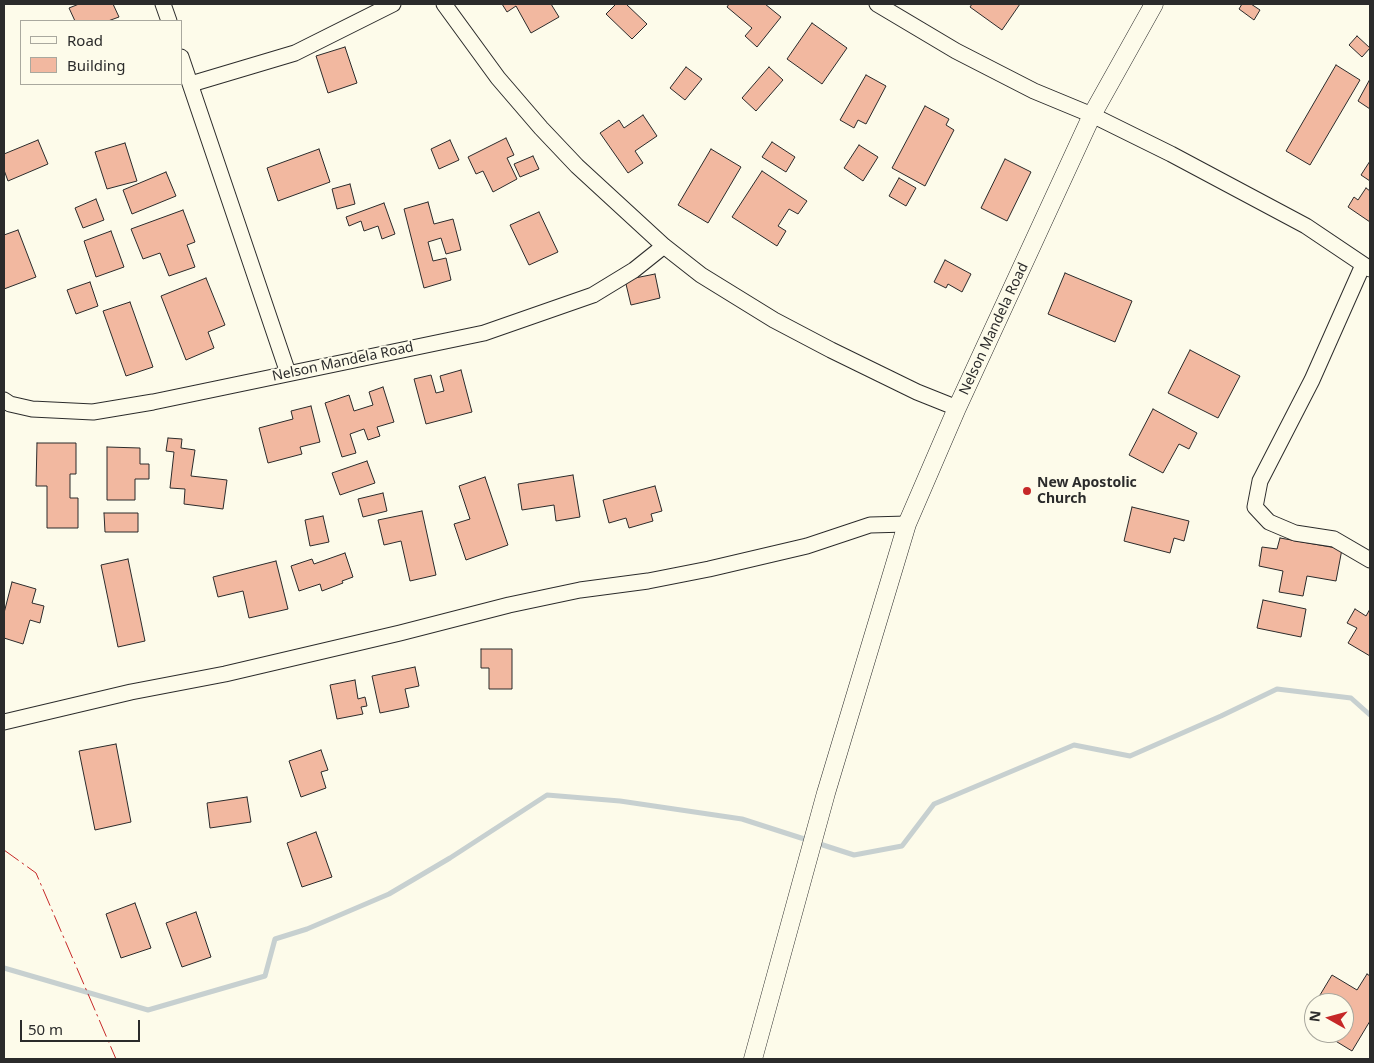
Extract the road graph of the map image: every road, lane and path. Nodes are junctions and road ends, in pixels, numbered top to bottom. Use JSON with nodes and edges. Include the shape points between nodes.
{"nodes":[{"id":1,"x":163,"y":4,"type":"edge"},
{"id":2,"x":393,"y":4,"type":"edge"},
{"id":3,"x":444,"y":4,"type":"edge"},
{"id":4,"x":877,"y":4,"type":"edge"},
{"id":5,"x":1154,"y":4,"type":"edge"},
{"id":6,"x":169,"y":20,"type":"edge"},
{"id":7,"x":182,"y":60,"type":"edge"},
{"id":8,"x":190,"y":84,"type":"junction"},
{"id":9,"x":1092,"y":115,"type":"junction"},
{"id":10,"x":664,"y":246,"type":"junction"},
{"id":11,"x":1366,"y":267,"type":"edge"},
{"id":12,"x":288,"y":374,"type":"junction"},
{"id":13,"x":4,"y":400,"type":"edge"},
{"id":14,"x":957,"y":408,"type":"junction"},
{"id":15,"x":907,"y":524,"type":"junction"},
{"id":16,"x":1370,"y":560,"type":"edge"},
{"id":17,"x":4,"y":722,"type":"edge"},
{"id":18,"x":753,"y":1059,"type":"edge"}],
"edges":[{"from":1,"to":6,"type":"street"},
{"from":2,"to":8,"type":"street","via":[[295,53]]},
{"from":3,"to":10,"type":"street","name":"Nelson Mandela Road","via":[[498,78],[541,128]]},
{"from":4,"to":9,"type":"street","via":[[956,51],[1034,91]]},
{"from":5,"to":9,"type":"street","name":"Nelson Mandela Road"},
{"from":7,"to":8,"type":"street"},
{"from":8,"to":12,"type":"street"},
{"from":9,"to":11,"type":"street","via":[[1306,226]]},
{"from":9,"to":14,"type":"street","name":"Nelson Mandela Road"},
{"from":10,"to":12,"type":"street","name":"Nelson Mandela Road","via":[[634,270],[593,295],[484,333]]},
{"from":10,"to":14,"type":"street","name":"Nelson Mandela Road","via":[[701,275],[774,320],[847,358]]},
{"from":11,"to":16,"type":"street","via":[[1260,481],[1255,507],[1269,522],[1295,533],[1334,539]]},
{"from":12,"to":13,"type":"street","name":"Nelson Mandela Road","via":[[93,412],[32,409]]},
{"from":14,"to":15,"type":"street"},
{"from":15,"to":17,"type":"street","via":[[870,525],[807,546],[709,569],[509,605],[225,674]]},
{"from":15,"to":18,"type":"street","via":[[826,793]]}]}
